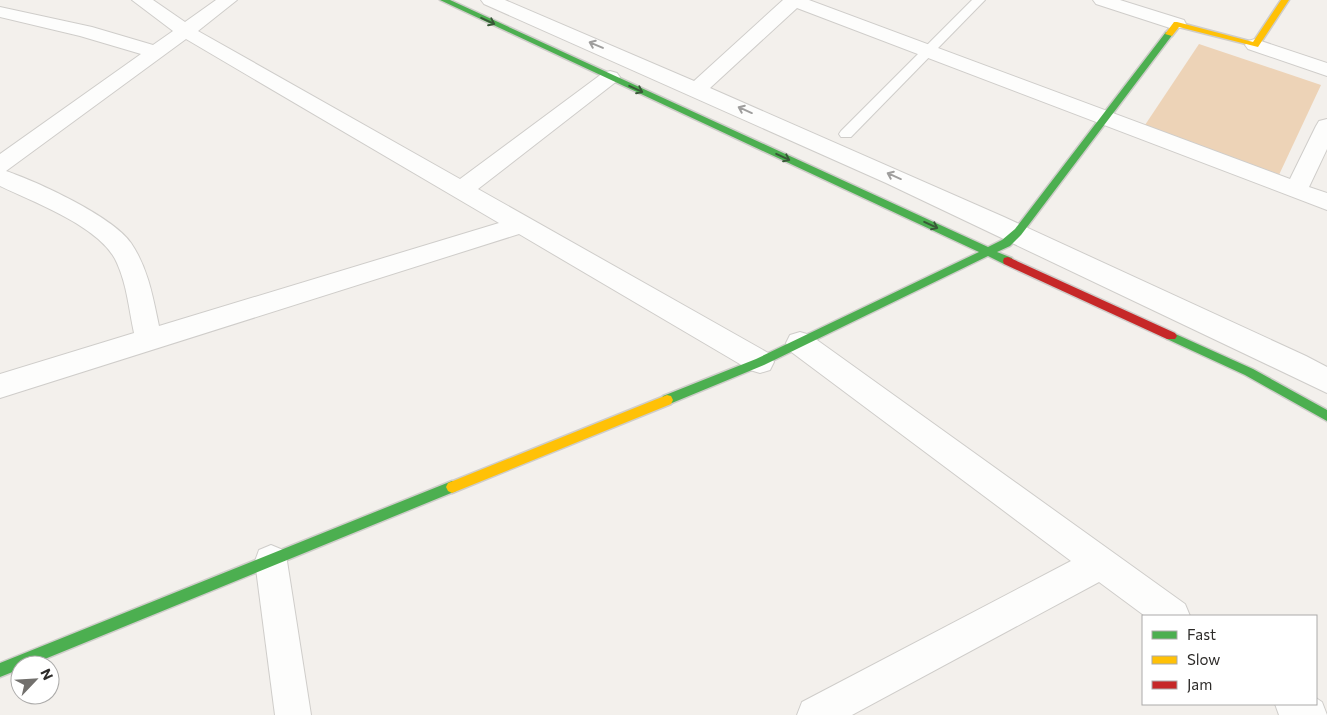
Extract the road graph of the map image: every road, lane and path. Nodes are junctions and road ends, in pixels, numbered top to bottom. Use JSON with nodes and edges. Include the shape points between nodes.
{"nodes":[{"id":1,"x":142,"y":0,"type":"edge"},
{"id":2,"x":228,"y":0,"type":"edge"},
{"id":3,"x":444,"y":0,"type":"edge"},
{"id":4,"x":490,"y":0,"type":"edge"},
{"id":5,"x":794,"y":0,"type":"edge"},
{"id":6,"x":979,"y":0,"type":"edge"},
{"id":7,"x":1102,"y":0,"type":"edge"},
{"id":8,"x":1284,"y":0,"type":"edge"},
{"id":9,"x":0,"y":12,"type":"edge"},
{"id":10,"x":1177,"y":24,"type":"junction"},
{"id":11,"x":185,"y":31,"type":"junction"},
{"id":12,"x":1254,"y":46,"type":"junction"},
{"id":13,"x":928,"y":51,"type":"junction"},
{"id":14,"x":156,"y":52,"type":"junction"},
{"id":15,"x":1327,"y":70,"type":"edge"},
{"id":16,"x":610,"y":77,"type":"junction"},
{"id":17,"x":698,"y":88,"type":"junction"},
{"id":18,"x":1105,"y":118,"type":"junction"},
{"id":19,"x":1327,"y":126,"type":"edge"},
{"id":20,"x":846,"y":134,"type":"dead end"},
{"id":21,"x":0,"y":165,"type":"edge"},
{"id":22,"x":0,"y":177,"type":"edge"},
{"id":23,"x":460,"y":190,"type":"junction"},
{"id":24,"x":1296,"y":190,"type":"junction"},
{"id":25,"x":1327,"y":202,"type":"edge"},
{"id":26,"x":521,"y":225,"type":"junction"},
{"id":27,"x":1018,"y":232,"type":"junction"},
{"id":28,"x":989,"y":251,"type":"junction"},
{"id":29,"x":149,"y":340,"type":"junction"},
{"id":30,"x":800,"y":343,"type":"junction"},
{"id":31,"x":760,"y":362,"type":"junction"},
{"id":32,"x":1327,"y":381,"type":"edge"},
{"id":33,"x":0,"y":386,"type":"edge"},
{"id":34,"x":1327,"y":416,"type":"edge"},
{"id":35,"x":271,"y":560,"type":"junction"},
{"id":36,"x":1100,"y":563,"type":"junction"},
{"id":37,"x":1173,"y":615,"type":"edge"},
{"id":38,"x":0,"y":670,"type":"edge"},
{"id":39,"x":1294,"y":705,"type":"edge"},
{"id":40,"x":293,"y":715,"type":"edge"},
{"id":41,"x":815,"y":715,"type":"edge"},
{"id":42,"x":1309,"y":715,"type":"edge"}],
"edges":[{"from":1,"to":11,"type":"street"},
{"from":2,"to":11,"type":"street"},
{"from":3,"to":16,"type":"street","one_way":true},
{"from":17,"to":4,"type":"street","one_way":true},
{"from":5,"to":13,"type":"street"},
{"from":5,"to":17,"type":"street"},
{"from":6,"to":13,"type":"lane"},
{"from":7,"to":10,"type":"street"},
{"from":8,"to":12,"type":"street"},
{"from":9,"to":14,"type":"street","via":[[86,31]]},
{"from":10,"to":12,"type":"street"},
{"from":10,"to":18,"type":"street"},
{"from":11,"to":14,"type":"street"},
{"from":11,"to":23,"type":"street"},
{"from":12,"to":15,"type":"street"},
{"from":13,"to":18,"type":"street"},
{"from":13,"to":20,"type":"lane"},
{"from":14,"to":21,"type":"street"},
{"from":16,"to":23,"type":"street"},
{"from":16,"to":28,"type":"street","one_way":true},
{"from":27,"to":17,"type":"street","one_way":true},
{"from":18,"to":24,"type":"street"},
{"from":18,"to":27,"type":"street"},
{"from":19,"to":24,"type":"street"},
{"from":22,"to":29,"type":"street","via":[[104,230],[120,246],[129,262]]},
{"from":23,"to":26,"type":"street"},
{"from":24,"to":25,"type":"street"},
{"from":26,"to":29,"type":"street"},
{"from":26,"to":31,"type":"street"},
{"from":27,"to":28,"type":"street","via":[[1006,243]]},
{"from":27,"to":32,"type":"street"},
{"from":28,"to":30,"type":"street"},
{"from":28,"to":34,"type":"street","via":[[1249,372]]},
{"from":29,"to":33,"type":"street"},
{"from":30,"to":31,"type":"street"},
{"from":30,"to":36,"type":"street"},
{"from":31,"to":35,"type":"street"},
{"from":35,"to":38,"type":"street"},
{"from":35,"to":40,"type":"street"},
{"from":36,"to":37,"type":"street"},
{"from":36,"to":41,"type":"street"},
{"from":39,"to":42,"type":"street"}]}
